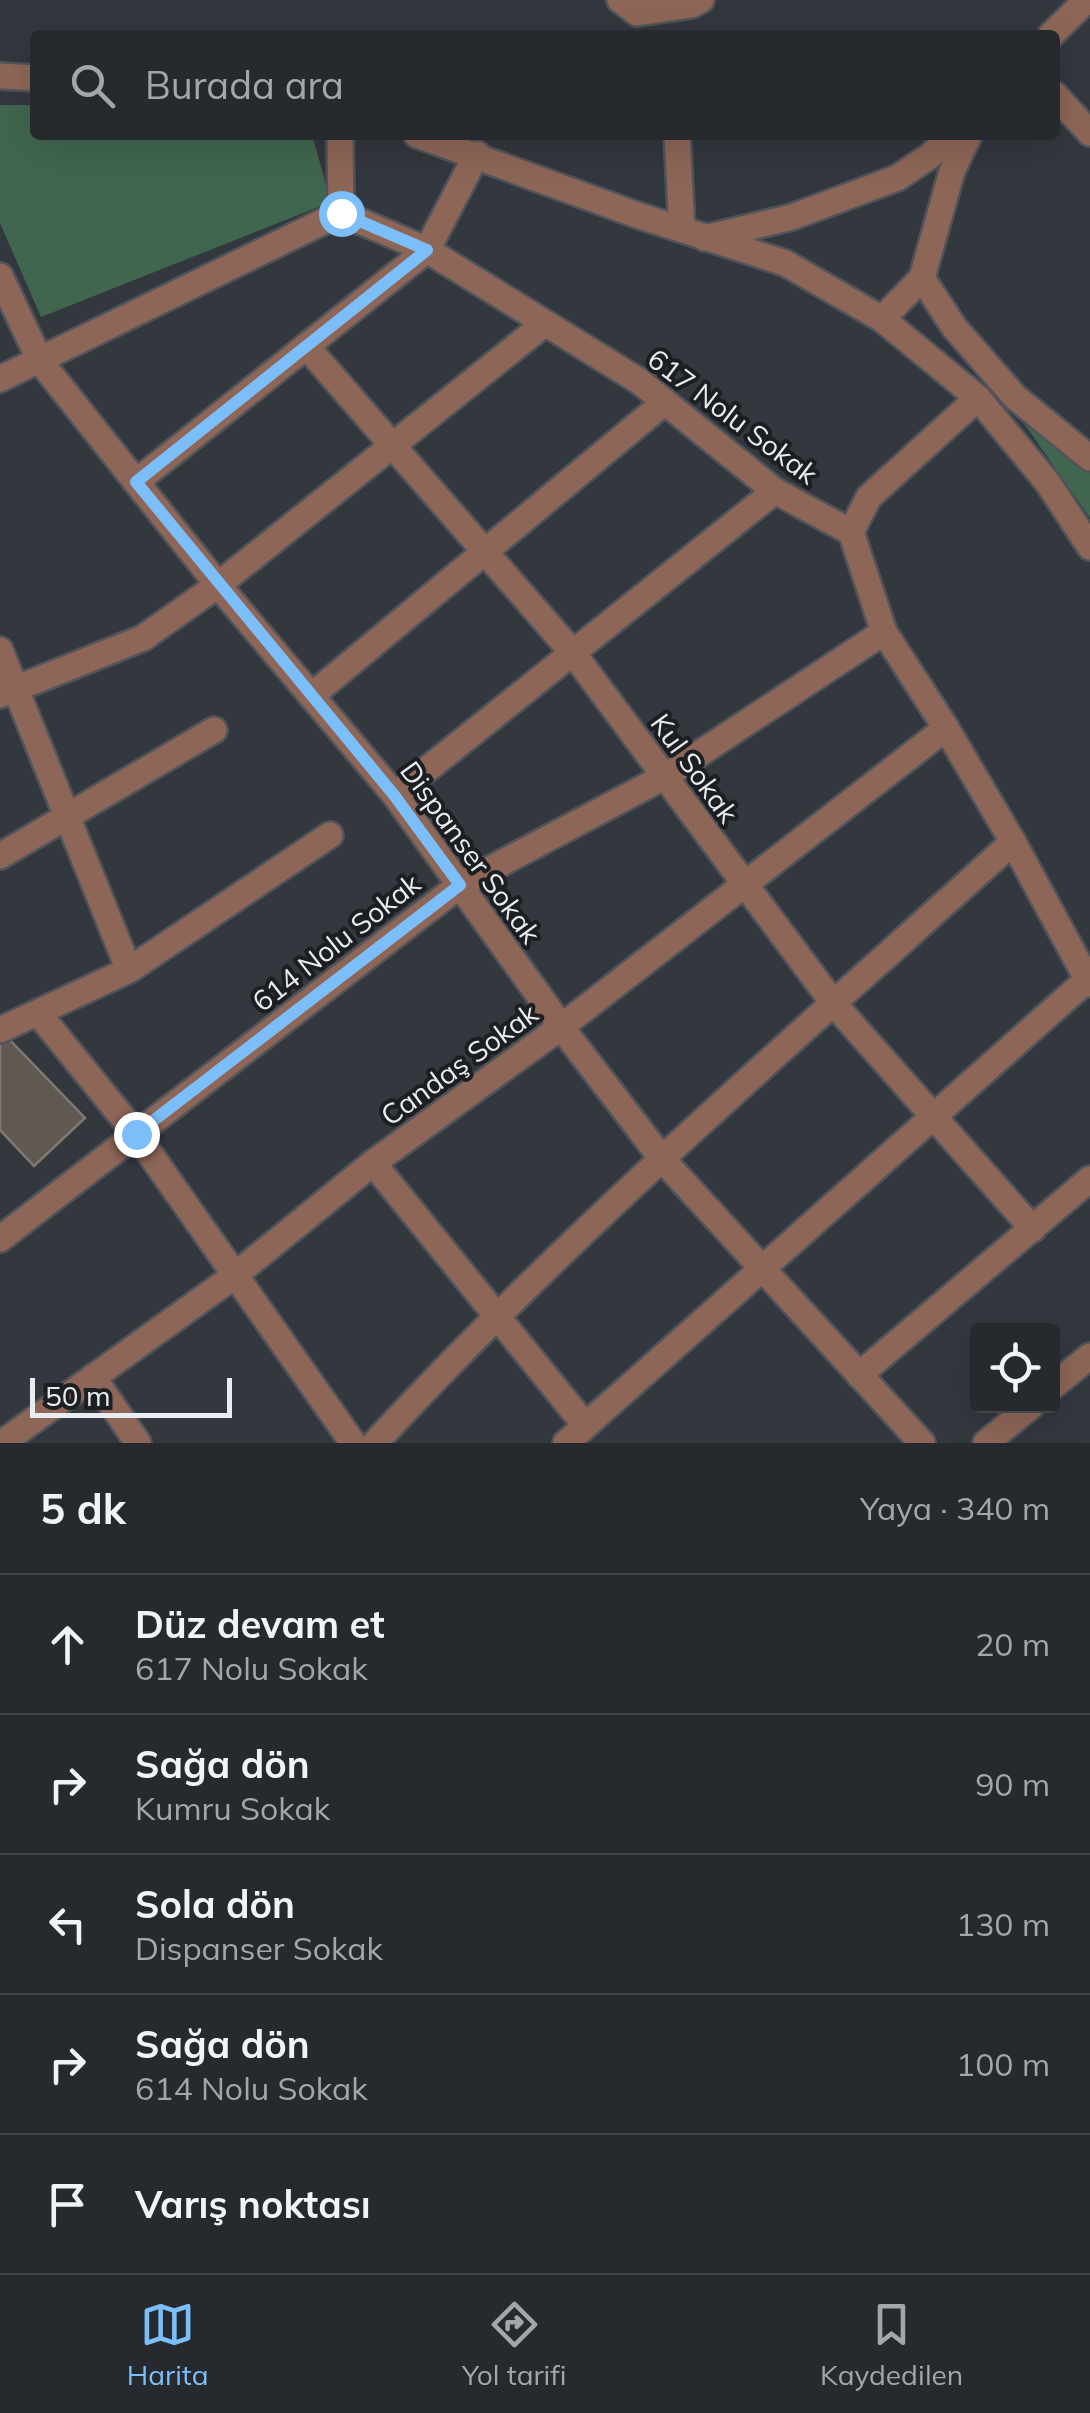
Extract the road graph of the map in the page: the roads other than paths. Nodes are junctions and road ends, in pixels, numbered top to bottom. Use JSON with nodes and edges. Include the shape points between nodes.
{"nodes":[{"id":1,"x":700,"y":0,"type":"edge"},
{"id":2,"x":1087,"y":0,"type":"edge"},
{"id":3,"x":634,"y":12,"type":"edge"},
{"id":4,"x":1056,"y":30,"type":"edge"},
{"id":5,"x":0,"y":76,"type":"edge"},
{"id":6,"x":30,"y":78,"type":"edge"},
{"id":7,"x":1060,"y":100,"type":"edge"},
{"id":8,"x":1090,"y":133,"type":"edge"},
{"id":9,"x":340,"y":140,"type":"edge"},
{"id":10,"x":433,"y":140,"type":"edge"},
{"id":11,"x":677,"y":140,"type":"edge"},
{"id":12,"x":948,"y":140,"type":"edge"},
{"id":13,"x":967,"y":140,"type":"edge"},
{"id":14,"x":477,"y":154,"type":"junction"},
{"id":15,"x":897,"y":178,"type":"junction"},
{"id":16,"x":341,"y":213,"type":"junction"},
{"id":17,"x":940,"y":213,"type":"junction"},
{"id":18,"x":792,"y":218,"type":"junction"},
{"id":19,"x":694,"y":234,"type":"junction"},
{"id":20,"x":427,"y":250,"type":"junction"},
{"id":21,"x":785,"y":263,"type":"junction"},
{"id":22,"x":0,"y":276,"type":"edge"},
{"id":23,"x":922,"y":278,"type":"junction"},
{"id":24,"x":882,"y":320,"type":"junction"},
{"id":25,"x":543,"y":325,"type":"junction"},
{"id":26,"x":306,"y":346,"type":"junction"},
{"id":27,"x":40,"y":362,"type":"junction"},
{"id":28,"x":0,"y":379,"type":"edge"},
{"id":29,"x":978,"y":398,"type":"junction"},
{"id":30,"x":665,"y":402,"type":"junction"},
{"id":31,"x":393,"y":445,"type":"junction"},
{"id":32,"x":1090,"y":458,"type":"edge"},
{"id":33,"x":136,"y":482,"type":"junction"},
{"id":34,"x":776,"y":492,"type":"junction"},
{"id":35,"x":851,"y":532,"type":"junction"},
{"id":36,"x":1090,"y":547,"type":"edge"},
{"id":37,"x":484,"y":551,"type":"junction"},
{"id":38,"x":218,"y":585,"type":"junction"},
{"id":39,"x":884,"y":632,"type":"junction"},
{"id":40,"x":0,"y":650,"type":"edge"},
{"id":41,"x":572,"y":653,"type":"junction"},
{"id":42,"x":8,"y":692,"type":"edge"},
{"id":43,"x":311,"y":696,"type":"junction"},
{"id":44,"x":946,"y":728,"type":"junction"},
{"id":45,"x":214,"y":730,"type":"dead end"},
{"id":46,"x":664,"y":777,"type":"junction"},
{"id":47,"x":394,"y":795,"type":"junction"},
{"id":48,"x":64,"y":815,"type":"junction"},
{"id":49,"x":330,"y":836,"type":"dead end"},
{"id":50,"x":1012,"y":842,"type":"junction"},
{"id":51,"x":0,"y":856,"type":"edge"},
{"id":52,"x":460,"y":885,"type":"junction"},
{"id":53,"x":744,"y":885,"type":"junction"},
{"id":54,"x":130,"y":970,"type":"junction"},
{"id":55,"x":1089,"y":982,"type":"edge"},
{"id":56,"x":834,"y":1004,"type":"junction"},
{"id":57,"x":38,"y":1013,"type":"junction"},
{"id":58,"x":561,"y":1027,"type":"junction"},
{"id":59,"x":0,"y":1030,"type":"edge"},
{"id":60,"x":933,"y":1116,"type":"junction"},
{"id":61,"x":136,"y":1134,"type":"junction"},
{"id":62,"x":663,"y":1160,"type":"junction"},
{"id":63,"x":372,"y":1164,"type":"junction"},
{"id":64,"x":1090,"y":1179,"type":"edge"},
{"id":65,"x":1033,"y":1228,"type":"junction"},
{"id":66,"x":0,"y":1239,"type":"edge"},
{"id":67,"x":762,"y":1268,"type":"junction"},
{"id":68,"x":234,"y":1276,"type":"junction"},
{"id":69,"x":497,"y":1318,"type":"junction"},
{"id":70,"x":1090,"y":1356,"type":"edge"},
{"id":71,"x":860,"y":1375,"type":"junction"},
{"id":72,"x":93,"y":1377,"type":"junction"},
{"id":73,"x":1060,"y":1380,"type":"edge"},
{"id":74,"x":1022,"y":1413,"type":"edge"},
{"id":75,"x":576,"y":1434,"type":"edge"},
{"id":76,"x":2,"y":1443,"type":"edge"},
{"id":77,"x":138,"y":1443,"type":"edge"},
{"id":78,"x":353,"y":1443,"type":"edge"},
{"id":79,"x":375,"y":1443,"type":"edge"},
{"id":80,"x":922,"y":1443,"type":"edge"},
{"id":81,"x":986,"y":1443,"type":"edge"}],
"edges":[{"from":1,"to":3,"type":"street"},
{"from":2,"to":4,"type":"street"},
{"from":5,"to":6,"type":"street"},
{"from":7,"to":8,"type":"street"},
{"from":9,"to":16,"type":"street"},
{"from":10,"to":14,"type":"street"},
{"from":11,"to":19,"type":"street"},
{"from":12,"to":15,"type":"street"},
{"from":13,"to":17,"type":"street"},
{"from":14,"to":19,"type":"street"},
{"from":14,"to":20,"type":"street"},
{"from":15,"to":17,"type":"street","via":[[926,185]]},
{"from":15,"to":18,"type":"street"},
{"from":16,"to":20,"type":"street","name":"617 Nolu Sokak"},
{"from":16,"to":27,"type":"street"},
{"from":17,"to":23,"type":"street"},
{"from":18,"to":19,"type":"street"},
{"from":18,"to":21,"type":"street"},
{"from":19,"to":21,"type":"street"},
{"from":20,"to":25,"type":"street","name":"617 Nolu Sokak"},
{"from":20,"to":26,"type":"street"},
{"from":21,"to":24,"type":"street"},
{"from":22,"to":27,"type":"street","name":"Dispanser Sokak"},
{"from":23,"to":24,"type":"street"},
{"from":23,"to":32,"type":"street","via":[[1015,397]]},
{"from":24,"to":29,"type":"street"},
{"from":25,"to":30,"type":"street","name":"617 Nolu Sokak"},
{"from":25,"to":31,"type":"street"},
{"from":26,"to":31,"type":"street","name":"Kul Sokak"},
{"from":26,"to":33,"type":"street"},
{"from":27,"to":28,"type":"street"},
{"from":27,"to":33,"type":"street","name":"Dispanser Sokak"},
{"from":29,"to":35,"type":"street","via":[[869,497]]},
{"from":29,"to":36,"type":"street"},
{"from":30,"to":34,"type":"street","name":"617 Nolu Sokak"},
{"from":30,"to":37,"type":"street"},
{"from":31,"to":37,"type":"street","name":"Kul Sokak"},
{"from":31,"to":38,"type":"street"},
{"from":33,"to":38,"type":"street","name":"Dispanser Sokak"},
{"from":34,"to":35,"type":"street","name":"617 Nolu Sokak"},
{"from":34,"to":41,"type":"street"},
{"from":35,"to":39,"type":"street"},
{"from":37,"to":41,"type":"street","name":"Kul Sokak"},
{"from":37,"to":43,"type":"street"},
{"from":38,"to":42,"type":"street","via":[[142,638]]},
{"from":38,"to":43,"type":"street","name":"Dispanser Sokak"},
{"from":39,"to":44,"type":"street"},
{"from":39,"to":46,"type":"street","name":"614 Nolu Sokak"},
{"from":40,"to":42,"type":"street"},
{"from":41,"to":46,"type":"street","name":"Kul Sokak"},
{"from":41,"to":47,"type":"street"},
{"from":42,"to":48,"type":"street"},
{"from":43,"to":47,"type":"street","name":"Dispanser Sokak"},
{"from":44,"to":50,"type":"street"},
{"from":44,"to":53,"type":"street","name":"Candaş Sokak"},
{"from":45,"to":48,"type":"street"},
{"from":46,"to":52,"type":"street","name":"614 Nolu Sokak"},
{"from":46,"to":53,"type":"street","name":"Kul Sokak"},
{"from":47,"to":52,"type":"street","name":"Dispanser Sokak"},
{"from":48,"to":51,"type":"street"},
{"from":48,"to":54,"type":"street"},
{"from":49,"to":54,"type":"street"},
{"from":50,"to":55,"type":"street"},
{"from":50,"to":56,"type":"street"},
{"from":52,"to":58,"type":"street","name":"Dispanser Sokak"},
{"from":52,"to":61,"type":"street","name":"614 Nolu Sokak"},
{"from":53,"to":56,"type":"street","name":"Kul Sokak"},
{"from":53,"to":58,"type":"street","name":"Candaş Sokak"},
{"from":54,"to":57,"type":"street"},
{"from":55,"to":60,"type":"street"},
{"from":56,"to":60,"type":"street","name":"Kul Sokak"},
{"from":56,"to":62,"type":"street"},
{"from":57,"to":59,"type":"street"},
{"from":57,"to":61,"type":"street"},
{"from":58,"to":62,"type":"street","name":"Dispanser Sokak"},
{"from":58,"to":63,"type":"street","name":"Candaş Sokak"},
{"from":60,"to":65,"type":"street","name":"Kul Sokak"},
{"from":60,"to":67,"type":"street"},
{"from":61,"to":66,"type":"street","name":"614 Nolu Sokak"},
{"from":61,"to":68,"type":"street"},
{"from":62,"to":67,"type":"street","name":"Dispanser Sokak"},
{"from":62,"to":69,"type":"street"},
{"from":63,"to":68,"type":"street","name":"Candaş Sokak"},
{"from":63,"to":69,"type":"street"},
{"from":64,"to":65,"type":"street"},
{"from":65,"to":71,"type":"street"},
{"from":67,"to":71,"type":"street","name":"Dispanser Sokak"},
{"from":67,"to":75,"type":"street"},
{"from":68,"to":72,"type":"street","name":"Candaş Sokak"},
{"from":68,"to":78,"type":"street"},
{"from":69,"to":75,"type":"street"},
{"from":69,"to":79,"type":"street"},
{"from":70,"to":73,"type":"street"},
{"from":71,"to":80,"type":"street","name":"Dispanser Sokak"},
{"from":72,"to":76,"type":"street","name":"Candaş Sokak"},
{"from":72,"to":77,"type":"street"},
{"from":74,"to":81,"type":"street"}]}
